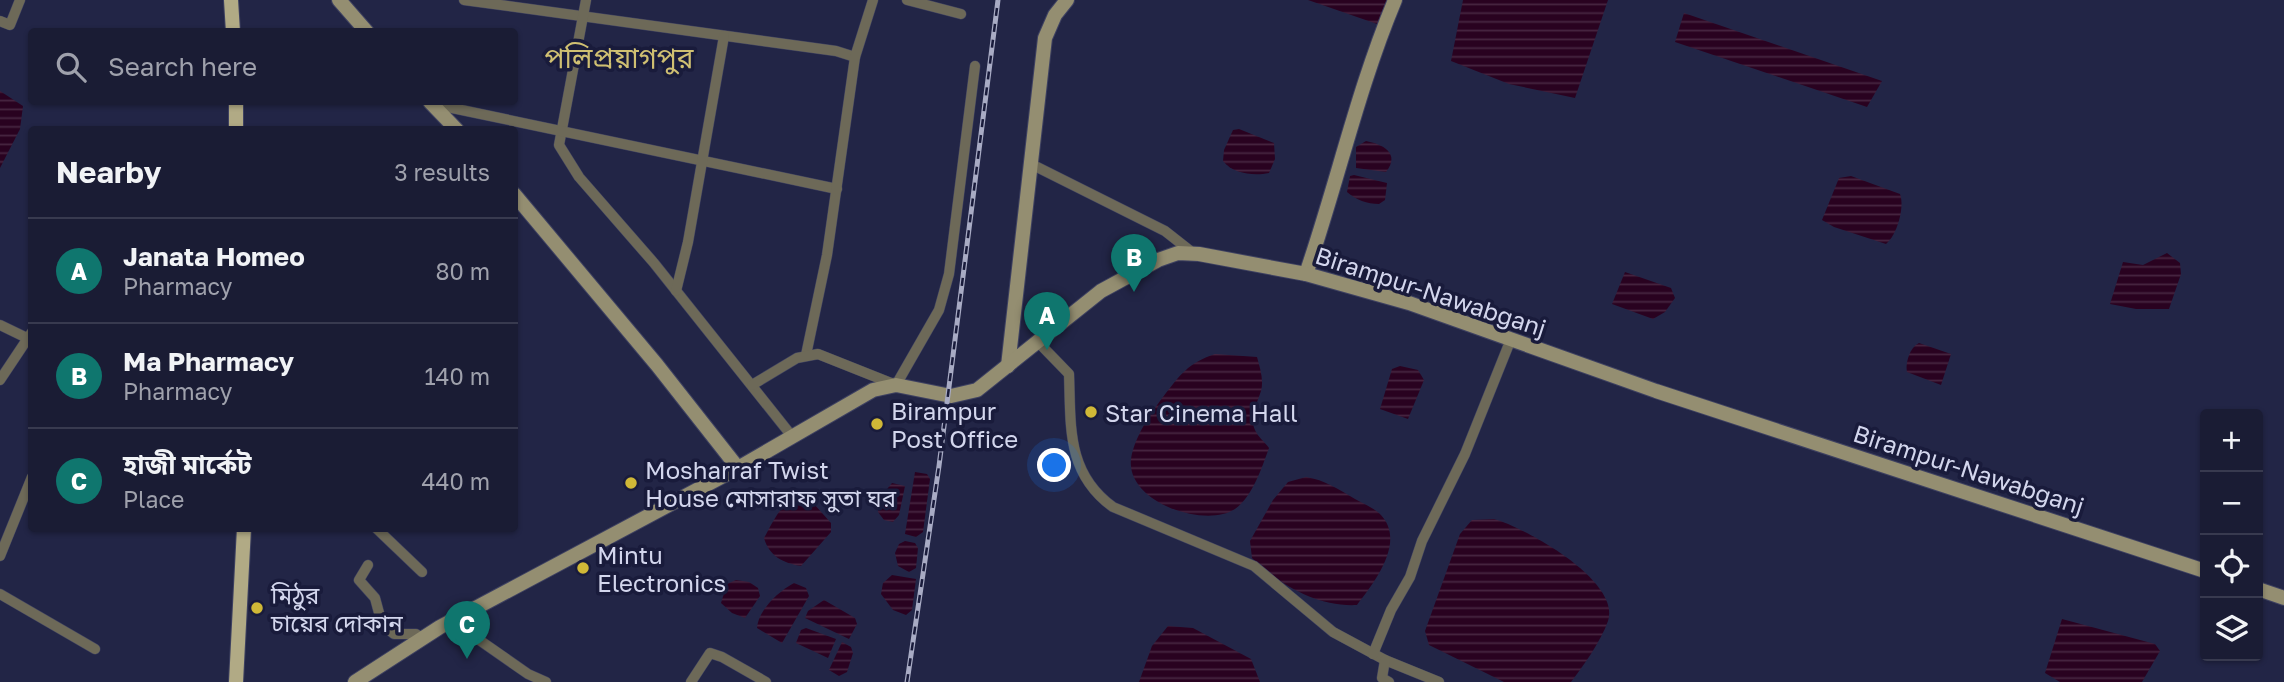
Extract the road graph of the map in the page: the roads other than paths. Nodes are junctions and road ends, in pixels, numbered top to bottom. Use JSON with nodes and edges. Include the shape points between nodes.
{"nodes":[{"id":1,"x":20,"y":0,"type":"edge"},
{"id":2,"x":231,"y":0,"type":"edge"},
{"id":3,"x":339,"y":0,"type":"edge"},
{"id":4,"x":464,"y":0,"type":"edge"},
{"id":5,"x":586,"y":0,"type":"edge"},
{"id":6,"x":873,"y":0,"type":"edge"},
{"id":7,"x":907,"y":0,"type":"edge"},
{"id":8,"x":1067,"y":0,"type":"edge"},
{"id":9,"x":1395,"y":0,"type":"edge"},
{"id":10,"x":961,"y":14,"type":"dead end"},
{"id":11,"x":584,"y":17,"type":"junction"},
{"id":12,"x":5,"y":23,"type":"edge"},
{"id":13,"x":233,"y":28,"type":"edge"},
{"id":14,"x":364,"y":28,"type":"edge"},
{"id":15,"x":724,"y":36,"type":"junction"},
{"id":16,"x":855,"y":57,"type":"junction"},
{"id":17,"x":975,"y":66,"type":"dead end"},
{"id":18,"x":236,"y":105,"type":"edge"},
{"id":19,"x":434,"y":105,"type":"edge"},
{"id":20,"x":440,"y":105,"type":"edge"},
{"id":21,"x":236,"y":126,"type":"edge"},
{"id":22,"x":453,"y":126,"type":"edge"},
{"id":23,"x":559,"y":133,"type":"junction"},
{"id":24,"x":702,"y":161,"type":"junction"},
{"id":25,"x":1029,"y":163,"type":"junction"},
{"id":26,"x":837,"y":188,"type":"junction"},
{"id":27,"x":518,"y":199,"type":"edge"},
{"id":28,"x":1193,"y":253,"type":"junction"},
{"id":29,"x":1306,"y":274,"type":"junction"},
{"id":30,"x":676,"y":291,"type":"junction"},
{"id":31,"x":0,"y":325,"type":"edge"},
{"id":32,"x":28,"y":335,"type":"edge"},
{"id":33,"x":28,"y":337,"type":"edge"},
{"id":34,"x":1511,"y":339,"type":"junction"},
{"id":35,"x":1038,"y":342,"type":"junction"},
{"id":36,"x":807,"y":355,"type":"junction"},
{"id":37,"x":1008,"y":366,"type":"junction"},
{"id":38,"x":0,"y":380,"type":"edge"},
{"id":39,"x":752,"y":385,"type":"junction"},
{"id":40,"x":896,"y":385,"type":"junction"},
{"id":41,"x":791,"y":435,"type":"junction"},
{"id":42,"x":737,"y":468,"type":"junction"},
{"id":43,"x":28,"y":487,"type":"edge"},
{"id":44,"x":244,"y":532,"type":"edge"},
{"id":45,"x":380,"y":532,"type":"edge"},
{"id":46,"x":0,"y":556,"type":"edge"},
{"id":47,"x":368,"y":565,"type":"dead end"},
{"id":48,"x":2200,"y":569,"type":"edge"},
{"id":49,"x":422,"y":572,"type":"dead end"},
{"id":50,"x":2263,"y":591,"type":"edge"},
{"id":51,"x":0,"y":594,"type":"edge"},
{"id":52,"x":2284,"y":598,"type":"edge"},
{"id":53,"x":452,"y":621,"type":"junction"},
{"id":54,"x":423,"y":639,"type":"junction"},
{"id":55,"x":95,"y":649,"type":"dead end"},
{"id":56,"x":1373,"y":654,"type":"junction"},
{"id":57,"x":1385,"y":660,"type":"junction"},
{"id":58,"x":236,"y":682,"type":"edge"},
{"id":59,"x":355,"y":682,"type":"edge"},
{"id":60,"x":546,"y":682,"type":"edge"},
{"id":61,"x":691,"y":682,"type":"edge"},
{"id":62,"x":766,"y":682,"type":"edge"},
{"id":63,"x":1389,"y":682,"type":"edge"},
{"id":64,"x":1440,"y":682,"type":"edge"}],
"edges":[{"from":1,"to":12,"type":"street"},
{"from":2,"to":13,"type":"main road"},
{"from":3,"to":14,"type":"main road"},
{"from":4,"to":11,"type":"street"},
{"from":5,"to":11,"type":"street"},
{"from":6,"to":16,"type":"street"},
{"from":7,"to":10,"type":"street"},
{"from":8,"to":25,"type":"main road","via":[[1045,38]]},
{"from":9,"to":29,"type":"main road"},
{"from":11,"to":15,"type":"street"},
{"from":11,"to":23,"type":"street"},
{"from":15,"to":16,"type":"street"},
{"from":15,"to":24,"type":"street"},
{"from":16,"to":26,"type":"street"},
{"from":17,"to":40,"type":"street","via":[[949,274],[935,318]]},
{"from":18,"to":21,"type":"main road"},
{"from":19,"to":22,"type":"main road"},
{"from":20,"to":23,"type":"street"},
{"from":23,"to":24,"type":"street"},
{"from":23,"to":30,"type":"street","via":[[559,145],[579,177]]},
{"from":24,"to":26,"type":"street"},
{"from":24,"to":30,"type":"street"},
{"from":25,"to":28,"type":"street","via":[[1165,231]]},
{"from":25,"to":37,"type":"main road"},
{"from":26,"to":36,"type":"street"},
{"from":27,"to":42,"type":"main road"},
{"from":28,"to":29,"type":"main road","name":"Birampur-Nawabganj"},
{"from":28,"to":35,"type":"main road","name":"Birampur-Nawabganj","via":[[1178,253],[1137,270],[1101,291]]},
{"from":29,"to":34,"type":"main road","name":"Birampur-Nawabganj"},
{"from":30,"to":39,"type":"street"},
{"from":31,"to":32,"type":"street"},
{"from":33,"to":38,"type":"street"},
{"from":34,"to":48,"type":"main road","name":"Birampur-Nawabganj"},
{"from":34,"to":56,"type":"street","via":[[1465,453]]},
{"from":35,"to":37,"type":"main road","name":"Birampur-Nawabganj"},
{"from":35,"to":56,"type":"street","via":[[1069,374],[1072,441],[1094,494],[1135,517],[1254,566],[1333,632]]},
{"from":36,"to":39,"type":"street"},
{"from":36,"to":40,"type":"street","via":[[832,359]]},
{"from":37,"to":40,"type":"main road","name":"Birampur-Nawabganj","via":[[963,395],[944,396]]},
{"from":39,"to":41,"type":"street"},
{"from":40,"to":41,"type":"main road","via":[[873,390]]},
{"from":41,"to":42,"type":"main road"},
{"from":42,"to":53,"type":"main road"},
{"from":43,"to":46,"type":"street"},
{"from":44,"to":58,"type":"main road"},
{"from":45,"to":49,"type":"street"},
{"from":47,"to":54,"type":"street","via":[[359,580],[375,598],[382,624],[394,634],[416,634]]},
{"from":50,"to":52,"type":"main road"},
{"from":51,"to":55,"type":"street"},
{"from":53,"to":54,"type":"main road"},
{"from":53,"to":60,"type":"street"},
{"from":54,"to":59,"type":"main road"},
{"from":56,"to":57,"type":"street"},
{"from":57,"to":63,"type":"street","via":[[1382,677]]},
{"from":57,"to":64,"type":"street"},
{"from":61,"to":62,"type":"street","via":[[710,653]]}]}
